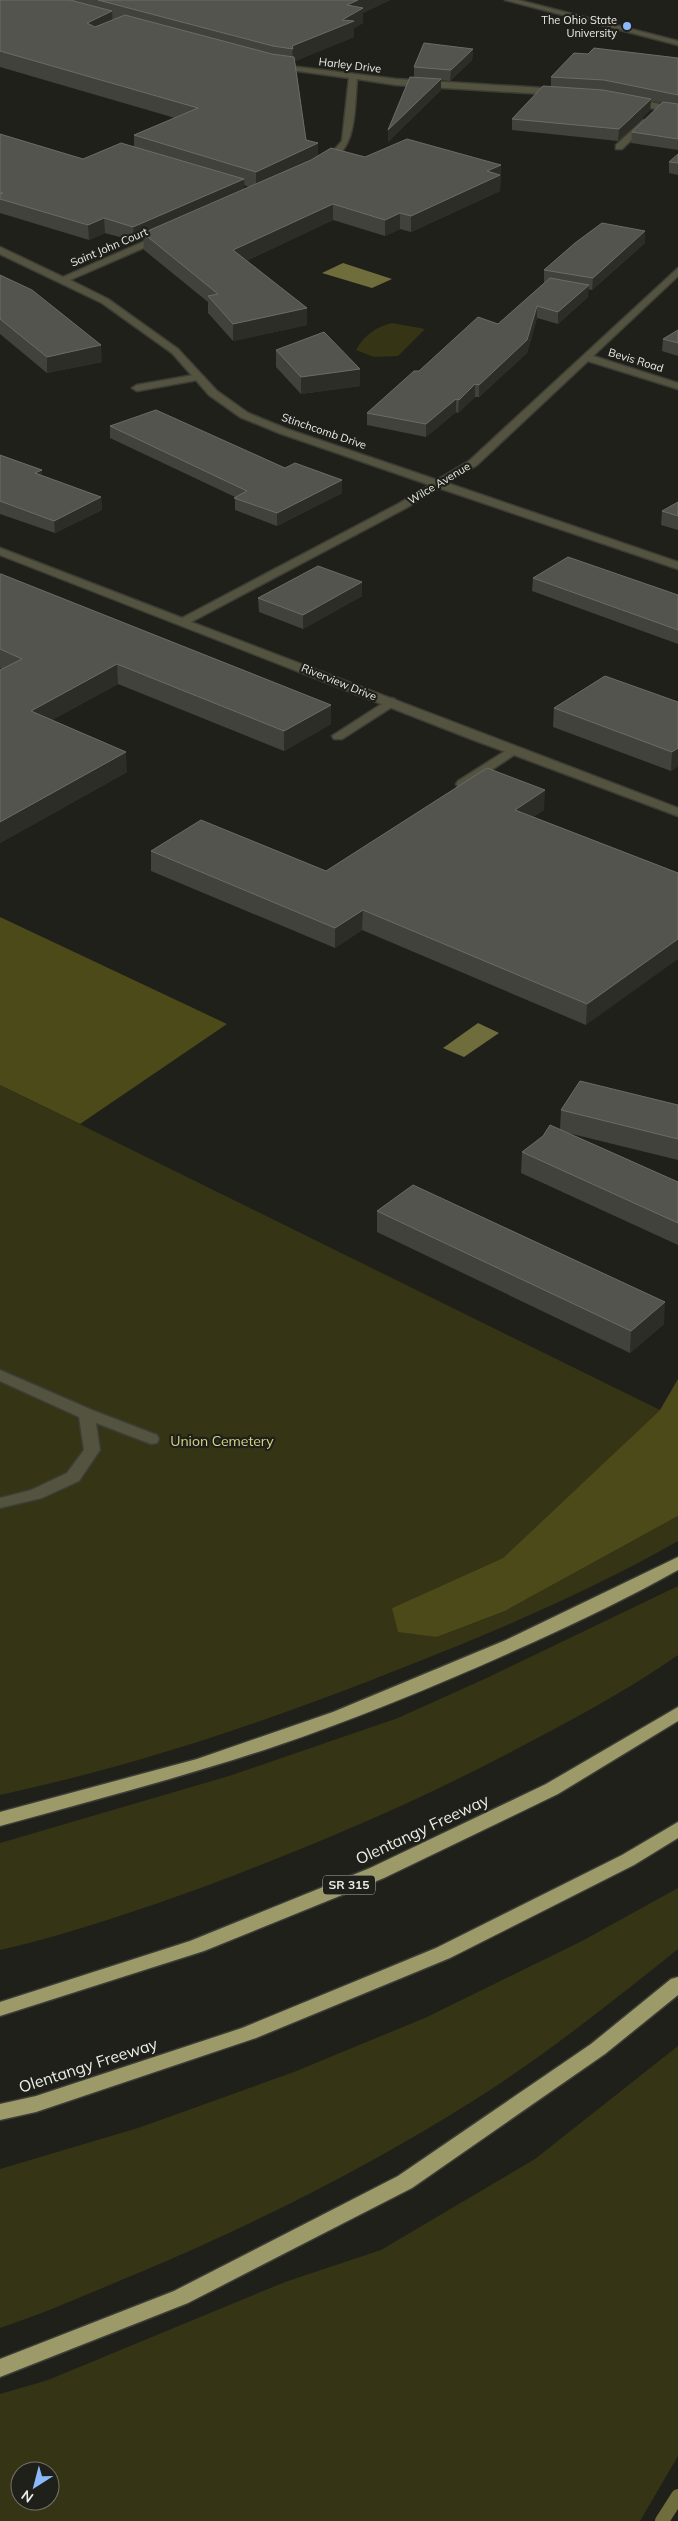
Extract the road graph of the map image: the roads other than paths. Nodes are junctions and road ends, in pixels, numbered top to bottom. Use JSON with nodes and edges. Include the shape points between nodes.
{"nodes":[{"id":1,"x":509,"y":0,"type":"edge"},
{"id":2,"x":678,"y":43,"type":"edge"},
{"id":3,"x":265,"y":64,"type":"edge"},
{"id":4,"x":353,"y":77,"type":"junction"},
{"id":5,"x":566,"y":92,"type":"edge"},
{"id":6,"x":623,"y":99,"type":"edge"},
{"id":7,"x":662,"y":107,"type":"junction"},
{"id":8,"x":678,"y":111,"type":"edge"},
{"id":9,"x":619,"y":147,"type":"edge"},
{"id":10,"x":313,"y":167,"type":"edge"},
{"id":11,"x":168,"y":234,"type":"edge"},
{"id":12,"x":0,"y":250,"type":"edge"},
{"id":13,"x":678,"y":271,"type":"edge"},
{"id":14,"x":63,"y":280,"type":"junction"},
{"id":15,"x":588,"y":358,"type":"junction"},
{"id":16,"x":199,"y":377,"type":"junction"},
{"id":17,"x":678,"y":386,"type":"edge"},
{"id":18,"x":137,"y":388,"type":"dead end"},
{"id":19,"x":440,"y":484,"type":"junction"},
{"id":20,"x":0,"y":551,"type":"edge"},
{"id":21,"x":678,"y":566,"type":"edge"},
{"id":22,"x":184,"y":621,"type":"junction"},
{"id":23,"x":391,"y":702,"type":"junction"},
{"id":24,"x":338,"y":736,"type":"dead end"},
{"id":25,"x":513,"y":750,"type":"junction"},
{"id":26,"x":462,"y":784,"type":"edge"},
{"id":27,"x":678,"y":812,"type":"edge"},
{"id":28,"x":0,"y":1374,"type":"edge"},
{"id":29,"x":86,"y":1414,"type":"junction"},
{"id":30,"x":152,"y":1439,"type":"dead end"},
{"id":31,"x":0,"y":1503,"type":"edge"},
{"id":32,"x":678,"y":1563,"type":"edge"},
{"id":33,"x":678,"y":1713,"type":"edge"},
{"id":34,"x":0,"y":1819,"type":"edge"},
{"id":35,"x":678,"y":1829,"type":"edge"},
{"id":36,"x":678,"y":1984,"type":"edge"},
{"id":37,"x":0,"y":2009,"type":"edge"},
{"id":38,"x":0,"y":2112,"type":"edge"},
{"id":39,"x":0,"y":2368,"type":"edge"}],
"edges":[{"from":1,"to":2,"type":"street"},
{"from":3,"to":4,"type":"street","name":"Harley Drive"},
{"from":4,"to":5,"type":"street","name":"Harley Drive","via":[[442,86]]},
{"from":4,"to":10,"type":"street","via":[[346,140],[338,151]]},
{"from":6,"to":7,"type":"street"},
{"from":7,"to":8,"type":"street"},
{"from":7,"to":9,"type":"street"},
{"from":11,"to":14,"type":"street","name":"Saint John Court"},
{"from":12,"to":14,"type":"street","name":"Stinchcomb Drive"},
{"from":13,"to":15,"type":"street","name":"Wilce Avenue"},
{"from":14,"to":16,"type":"street","name":"Stinchcomb Drive","via":[[130,317],[175,350]]},
{"from":15,"to":17,"type":"street","name":"Bevis Road"},
{"from":15,"to":19,"type":"street","name":"Wilce Avenue","via":[[473,463]]},
{"from":16,"to":18,"type":"street"},
{"from":16,"to":19,"type":"street","name":"Stinchcomb Drive","via":[[213,393],[244,415]]},
{"from":19,"to":21,"type":"street","name":"Stinchcomb Drive"},
{"from":19,"to":22,"type":"street","name":"Wilce Avenue"},
{"from":20,"to":22,"type":"street","name":"Riverview Drive"},
{"from":22,"to":23,"type":"street","name":"Riverview Drive"},
{"from":23,"to":24,"type":"street"},
{"from":23,"to":25,"type":"street","name":"Riverview Drive"},
{"from":25,"to":26,"type":"street"},
{"from":25,"to":27,"type":"street","name":"Riverview Drive"},
{"from":28,"to":29,"type":"street"},
{"from":29,"to":30,"type":"street"},
{"from":29,"to":31,"type":"street","via":[[92,1450],[73,1477],[36,1494]]},
{"from":32,"to":34,"type":"highway","via":[[636,1587],[500,1651],[362,1708],[220,1757]]},
{"from":33,"to":37,"type":"highway","name":"Olentangy Freeway","number":"SR 315","via":[[552,1789],[377,1873],[196,1946]]},
{"from":35,"to":38,"type":"highway","name":"Olentangy Freeway","via":[[628,1860],[433,1957],[249,2033],[36,2104]]},
{"from":36,"to":39,"type":"highway","via":[[598,2049],[405,2182],[181,2297]]}]}
